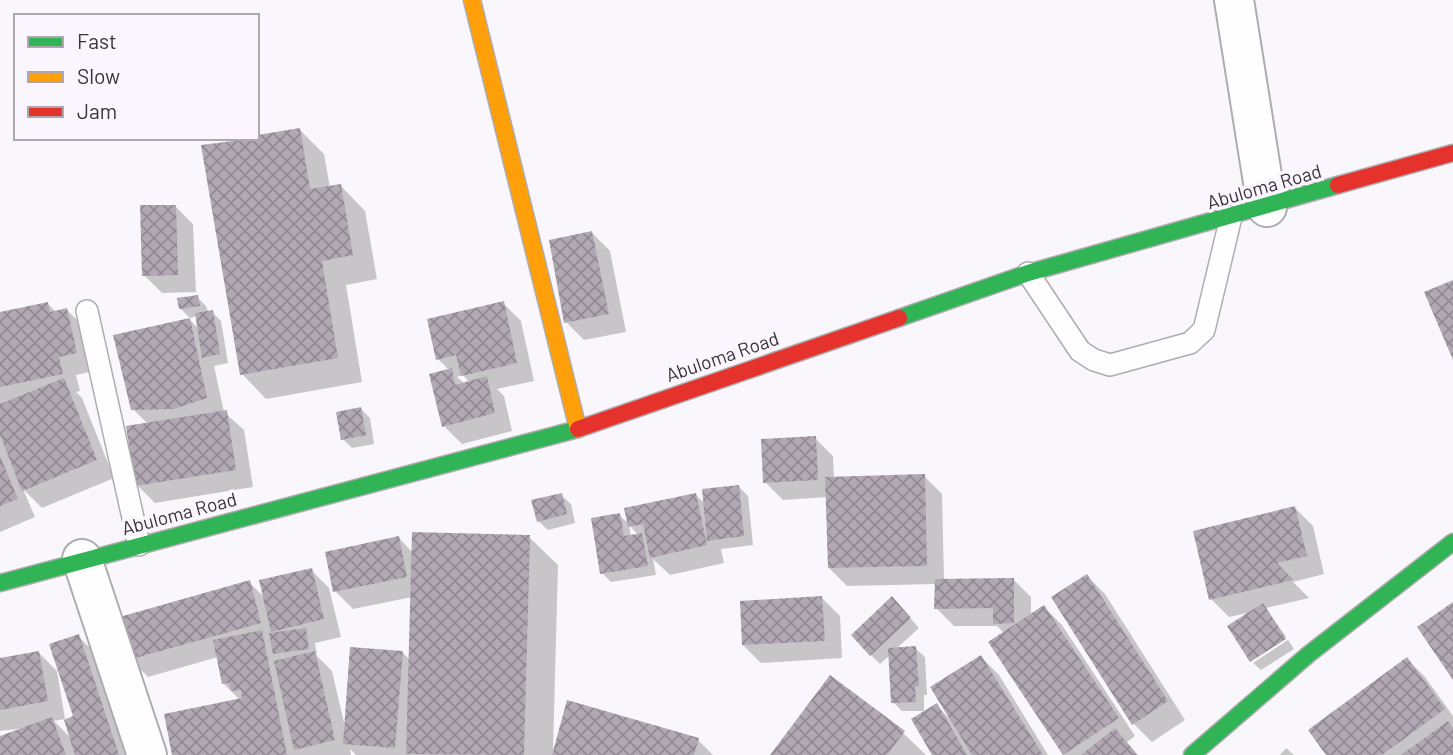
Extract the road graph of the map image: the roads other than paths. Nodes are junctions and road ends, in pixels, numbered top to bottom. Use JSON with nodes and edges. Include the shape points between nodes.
{"nodes":[{"id":1,"x":472,"y":0,"type":"edge"},
{"id":2,"x":1234,"y":0,"type":"edge"},
{"id":3,"x":1453,"y":153,"type":"edge"},
{"id":4,"x":1249,"y":212,"type":"junction"},
{"id":5,"x":1028,"y":273,"type":"junction"},
{"id":6,"x":87,"y":311,"type":"dead end"},
{"id":7,"x":578,"y":429,"type":"junction"},
{"id":8,"x":1453,"y":542,"type":"edge"},
{"id":9,"x":139,"y":545,"type":"junction"},
{"id":10,"x":82,"y":559,"type":"junction"},
{"id":11,"x":0,"y":583,"type":"edge"},
{"id":12,"x":147,"y":755,"type":"edge"},
{"id":13,"x":1192,"y":755,"type":"edge"}],
"edges":[{"from":1,"to":7,"type":"street"},
{"from":2,"to":4,"type":"street"},
{"from":3,"to":4,"type":"street","name":"Abuloma Road"},
{"from":4,"to":5,"type":"street","name":"Abuloma Road"},
{"from":4,"to":5,"type":"lane","via":[[1204,330],[1189,343],[1110,365],[1080,351]]},
{"from":5,"to":7,"type":"street","name":"Abuloma Road"},
{"from":6,"to":9,"type":"lane"},
{"from":7,"to":9,"type":"street","name":"Abuloma Road"},
{"from":8,"to":13,"type":"street","via":[[1309,654]]},
{"from":9,"to":10,"type":"street","name":"Abuloma Road"},
{"from":10,"to":11,"type":"street","name":"Abuloma Road"},
{"from":10,"to":12,"type":"street"}]}
